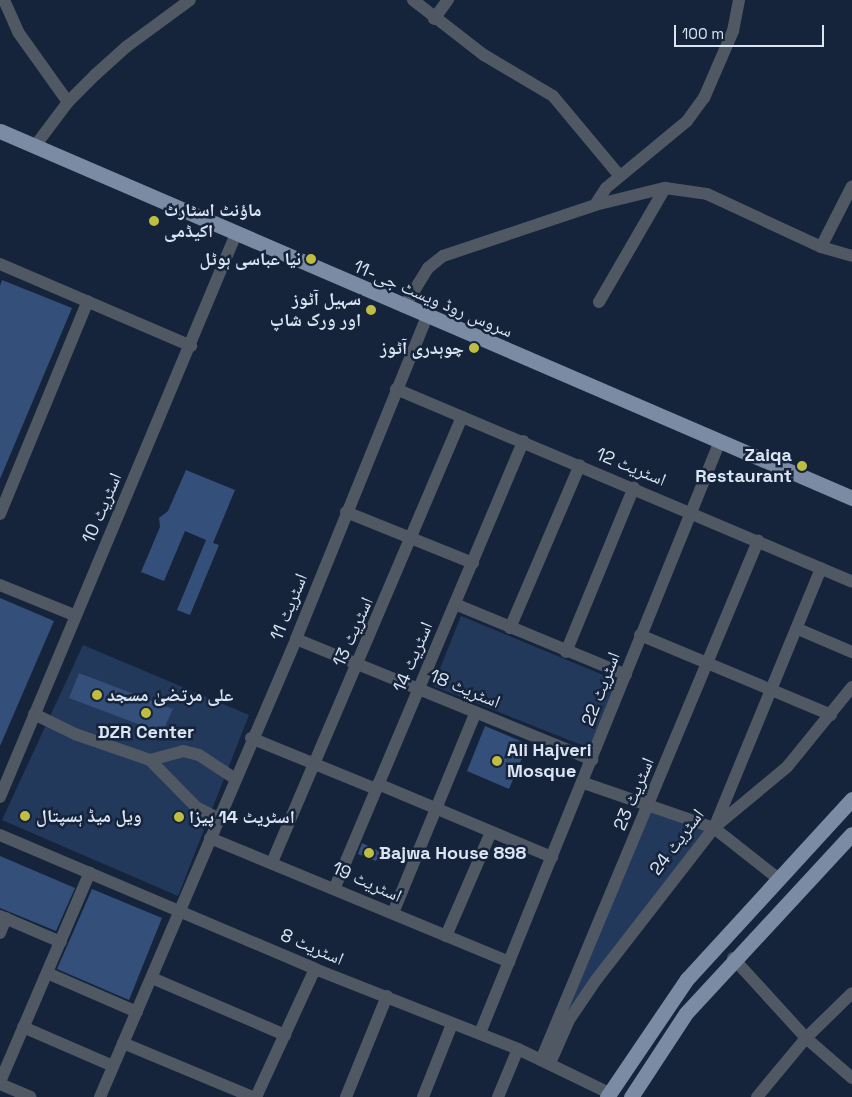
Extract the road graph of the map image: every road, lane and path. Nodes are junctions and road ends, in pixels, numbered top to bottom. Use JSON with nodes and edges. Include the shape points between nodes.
{"nodes":[{"id":1,"x":4,"y":0,"type":"edge"},
{"id":2,"x":190,"y":0,"type":"edge"},
{"id":3,"x":412,"y":0,"type":"edge"},
{"id":4,"x":448,"y":0,"type":"edge"},
{"id":5,"x":739,"y":0,"type":"edge"},
{"id":6,"x":434,"y":19,"type":"junction"},
{"id":7,"x":68,"y":102,"type":"junction"},
{"id":8,"x":0,"y":131,"type":"edge"},
{"id":9,"x":35,"y":146,"type":"junction"},
{"id":10,"x":620,"y":176,"type":"junction"},
{"id":11,"x":852,"y":186,"type":"edge"},
{"id":12,"x":665,"y":188,"type":"junction"},
{"id":13,"x":596,"y":205,"type":"junction"},
{"id":14,"x":236,"y":234,"type":"junction"},
{"id":15,"x":821,"y":247,"type":"junction"},
{"id":16,"x":852,"y":256,"type":"edge"},
{"id":17,"x":0,"y":264,"type":"edge"},
{"id":18,"x":88,"y":301,"type":"junction"},
{"id":19,"x":599,"y":302,"type":"dead end"},
{"id":20,"x":404,"y":308,"type":"junction"},
{"id":21,"x":428,"y":317,"type":"junction"},
{"id":22,"x":191,"y":346,"type":"junction"},
{"id":23,"x":396,"y":389,"type":"junction"},
{"id":24,"x":462,"y":417,"type":"junction"},
{"id":25,"x":523,"y":441,"type":"junction"},
{"id":26,"x":720,"y":441,"type":"junction"},
{"id":27,"x":580,"y":465,"type":"junction"},
{"id":28,"x":634,"y":487,"type":"junction"},
{"id":29,"x":852,"y":498,"type":"edge"},
{"id":30,"x":690,"y":510,"type":"junction"},
{"id":31,"x":346,"y":512,"type":"junction"},
{"id":32,"x":0,"y":514,"type":"edge"},
{"id":33,"x":413,"y":538,"type":"junction"},
{"id":34,"x":758,"y":541,"type":"junction"},
{"id":35,"x":473,"y":564,"type":"junction"},
{"id":36,"x":821,"y":568,"type":"junction"},
{"id":37,"x":852,"y":582,"type":"edge"},
{"id":38,"x":0,"y":585,"type":"edge"},
{"id":39,"x":455,"y":604,"type":"junction"},
{"id":40,"x":74,"y":615,"type":"junction"},
{"id":41,"x":510,"y":628,"type":"junction"},
{"id":42,"x":798,"y":629,"type":"junction"},
{"id":43,"x":640,"y":635,"type":"junction"},
{"id":44,"x":296,"y":639,"type":"junction"},
{"id":45,"x":566,"y":652,"type":"junction"},
{"id":46,"x":852,"y":652,"type":"edge"},
{"id":47,"x":358,"y":663,"type":"junction"},
{"id":48,"x":708,"y":663,"type":"junction"},
{"id":49,"x":626,"y":675,"type":"junction"},
{"id":50,"x":418,"y":689,"type":"junction"},
{"id":51,"x":851,"y":689,"type":"edge"},
{"id":52,"x":770,"y":691,"type":"junction"},
{"id":53,"x":476,"y":712,"type":"junction"},
{"id":54,"x":34,"y":714,"type":"junction"},
{"id":55,"x":830,"y":715,"type":"junction"},
{"id":56,"x":251,"y":738,"type":"junction"},
{"id":57,"x":150,"y":760,"type":"junction"},
{"id":58,"x":592,"y":760,"type":"junction"},
{"id":59,"x":316,"y":764,"type":"junction"},
{"id":60,"x":234,"y":778,"type":"junction"},
{"id":61,"x":584,"y":783,"type":"junction"},
{"id":62,"x":378,"y":786,"type":"junction"},
{"id":63,"x":0,"y":797,"type":"edge"},
{"id":64,"x":852,"y":799,"type":"edge"},
{"id":65,"x":649,"y":803,"type":"junction"},
{"id":66,"x":437,"y":809,"type":"junction"},
{"id":67,"x":218,"y":818,"type":"junction"},
{"id":68,"x":714,"y":828,"type":"junction"},
{"id":69,"x":491,"y":832,"type":"junction"},
{"id":70,"x":852,"y":834,"type":"edge"},
{"id":71,"x":0,"y":835,"type":"edge"},
{"id":72,"x":210,"y":838,"type":"junction"},
{"id":73,"x":552,"y":857,"type":"junction"},
{"id":74,"x":273,"y":860,"type":"junction"},
{"id":75,"x":90,"y":872,"type":"junction"},
{"id":76,"x":780,"y":880,"type":"junction"},
{"id":77,"x":335,"y":886,"type":"junction"},
{"id":78,"x":182,"y":909,"type":"junction"},
{"id":79,"x":393,"y":913,"type":"junction"},
{"id":80,"x":3,"y":917,"type":"edge"},
{"id":81,"x":0,"y":932,"type":"edge"},
{"id":82,"x":446,"y":936,"type":"junction"},
{"id":83,"x":61,"y":942,"type":"junction"},
{"id":84,"x":717,"y":944,"type":"junction"},
{"id":85,"x":733,"y":958,"type":"junction"},
{"id":86,"x":509,"y":962,"type":"junction"},
{"id":87,"x":315,"y":969,"type":"junction"},
{"id":88,"x":47,"y":973,"type":"junction"},
{"id":89,"x":152,"y":978,"type":"junction"},
{"id":90,"x":852,"y":993,"type":"edge"},
{"id":91,"x":387,"y":996,"type":"junction"},
{"id":92,"x":137,"y":1012,"type":"junction"},
{"id":93,"x":452,"y":1024,"type":"junction"},
{"id":94,"x":23,"y":1027,"type":"junction"},
{"id":95,"x":480,"y":1033,"type":"junction"},
{"id":96,"x":285,"y":1035,"type":"junction"},
{"id":97,"x":806,"y":1038,"type":"junction"},
{"id":98,"x":123,"y":1043,"type":"junction"},
{"id":99,"x":518,"y":1049,"type":"junction"},
{"id":100,"x":545,"y":1062,"type":"junction"},
{"id":101,"x":113,"y":1066,"type":"junction"},
{"id":102,"x":852,"y":1078,"type":"edge"},
{"id":103,"x":0,"y":1083,"type":"edge"},
{"id":104,"x":608,"y":1095,"type":"edge"},
{"id":105,"x":30,"y":1097,"type":"edge"},
{"id":106,"x":100,"y":1097,"type":"edge"},
{"id":107,"x":254,"y":1097,"type":"edge"},
{"id":108,"x":346,"y":1097,"type":"edge"},
{"id":109,"x":423,"y":1097,"type":"edge"},
{"id":110,"x":498,"y":1097,"type":"edge"},
{"id":111,"x":632,"y":1097,"type":"edge"},
{"id":112,"x":757,"y":1097,"type":"edge"}],
"edges":[{"from":1,"to":7,"type":"street","via":[[18,32]]},
{"from":2,"to":7,"type":"street","via":[[126,46]]},
{"from":3,"to":6,"type":"street"},
{"from":4,"to":6,"type":"street"},
{"from":5,"to":10,"type":"street","via":[[733,30],[704,98],[687,122]]},
{"from":6,"to":10,"type":"street","via":[[553,96]]},
{"from":7,"to":9,"type":"street"},
{"from":8,"to":9,"type":"main road","name":"سروس روڈ ویسٹ جی-11"},
{"from":9,"to":14,"type":"main road","name":"سروس روڈ ویسٹ جی-11"},
{"from":10,"to":13,"type":"street"},
{"from":11,"to":15,"type":"street"},
{"from":12,"to":13,"type":"street"},
{"from":12,"to":15,"type":"street","via":[[707,194]]},
{"from":12,"to":19,"type":"street"},
{"from":13,"to":20,"type":"street","via":[[443,256],[428,268]]},
{"from":14,"to":20,"type":"main road","name":"سروس روڈ ویسٹ جی-11"},
{"from":14,"to":22,"type":"street","name":"اسٹریٹ 10"},
{"from":15,"to":16,"type":"street"},
{"from":17,"to":18,"type":"street"},
{"from":18,"to":22,"type":"street"},
{"from":18,"to":32,"type":"street"},
{"from":20,"to":21,"type":"main road","name":"سروس روڈ ویسٹ جی-11"},
{"from":21,"to":23,"type":"street","name":"اسٹریٹ 11"},
{"from":21,"to":26,"type":"main road","name":"سروس روڈ ویسٹ جی-11"},
{"from":22,"to":40,"type":"street","name":"اسٹریٹ 10"},
{"from":23,"to":24,"type":"street","name":"اسٹریٹ 12"},
{"from":23,"to":31,"type":"street","name":"اسٹریٹ 11"},
{"from":24,"to":25,"type":"street","name":"اسٹریٹ 12"},
{"from":24,"to":33,"type":"street","name":"اسٹریٹ 13"},
{"from":25,"to":27,"type":"street","name":"اسٹریٹ 12"},
{"from":25,"to":35,"type":"street","name":"اسٹریٹ 14"},
{"from":26,"to":29,"type":"main road","name":"سروس روڈ ویسٹ جی-11"},
{"from":26,"to":30,"type":"street","name":"اسٹریٹ 22"},
{"from":27,"to":28,"type":"street","name":"اسٹریٹ 12"},
{"from":27,"to":41,"type":"street"},
{"from":28,"to":30,"type":"street","name":"اسٹریٹ 12"},
{"from":28,"to":45,"type":"street"},
{"from":30,"to":34,"type":"street","name":"اسٹریٹ 12"},
{"from":30,"to":43,"type":"street","name":"اسٹریٹ 22"},
{"from":31,"to":33,"type":"street"},
{"from":31,"to":44,"type":"street","name":"اسٹریٹ 11"},
{"from":33,"to":35,"type":"street"},
{"from":33,"to":47,"type":"street","name":"اسٹریٹ 13"},
{"from":34,"to":36,"type":"street","name":"اسٹریٹ 12"},
{"from":34,"to":48,"type":"street","name":"اسٹریٹ 23"},
{"from":35,"to":39,"type":"street","name":"اسٹریٹ 14"},
{"from":36,"to":37,"type":"street","name":"اسٹریٹ 12"},
{"from":36,"to":42,"type":"street","name":"اسٹریٹ 24"},
{"from":38,"to":40,"type":"street"},
{"from":39,"to":41,"type":"street"},
{"from":39,"to":50,"type":"street","name":"اسٹریٹ 14"},
{"from":40,"to":54,"type":"street","name":"اسٹریٹ 10"},
{"from":41,"to":45,"type":"street"},
{"from":42,"to":46,"type":"street"},
{"from":42,"to":52,"type":"street","name":"اسٹریٹ 24"},
{"from":43,"to":48,"type":"street"},
{"from":43,"to":49,"type":"street","name":"اسٹریٹ 22"},
{"from":44,"to":47,"type":"street","name":"اسٹریٹ 18"},
{"from":44,"to":56,"type":"street","name":"اسٹریٹ 11"},
{"from":45,"to":49,"type":"street"},
{"from":47,"to":50,"type":"street","name":"اسٹریٹ 18"},
{"from":47,"to":59,"type":"street","name":"اسٹریٹ 13"},
{"from":48,"to":52,"type":"street"},
{"from":48,"to":65,"type":"street","name":"اسٹریٹ 23"},
{"from":49,"to":58,"type":"street","name":"اسٹریٹ 22"},
{"from":50,"to":53,"type":"street","name":"اسٹریٹ 18"},
{"from":50,"to":62,"type":"street","name":"اسٹریٹ 14"},
{"from":51,"to":55,"type":"street"},
{"from":52,"to":55,"type":"street"},
{"from":52,"to":68,"type":"street","name":"اسٹریٹ 24"},
{"from":53,"to":58,"type":"street","name":"اسٹریٹ 18"},
{"from":53,"to":66,"type":"street"},
{"from":54,"to":57,"type":"street","via":[[75,734]]},
{"from":54,"to":63,"type":"street","name":"اسٹریٹ 10"},
{"from":55,"to":68,"type":"street","via":[[787,767]]},
{"from":56,"to":59,"type":"street"},
{"from":56,"to":60,"type":"street","name":"اسٹریٹ 11"},
{"from":57,"to":60,"type":"street","via":[[183,751],[199,755]]},
{"from":57,"to":67,"type":"street","via":[[196,807]]},
{"from":58,"to":61,"type":"street","name":"اسٹریٹ 22"},
{"from":59,"to":62,"type":"street"},
{"from":59,"to":74,"type":"street","name":"اسٹریٹ 13"},
{"from":60,"to":67,"type":"street","name":"اسٹریٹ 11"},
{"from":61,"to":65,"type":"street"},
{"from":61,"to":73,"type":"street","name":"اسٹریٹ 22"},
{"from":62,"to":66,"type":"street"},
{"from":62,"to":77,"type":"street","name":"اسٹریٹ 14"},
{"from":64,"to":76,"type":"main road"},
{"from":65,"to":68,"type":"street"},
{"from":65,"to":100,"type":"street","name":"اسٹریٹ 23"},
{"from":66,"to":69,"type":"street"},
{"from":66,"to":79,"type":"street"},
{"from":67,"to":72,"type":"street","name":"اسٹریٹ 11"},
{"from":68,"to":76,"type":"street"},
{"from":68,"to":100,"type":"street","name":"اسٹریٹ 24","via":[[596,980]]},
{"from":69,"to":73,"type":"street"},
{"from":69,"to":82,"type":"street"},
{"from":70,"to":85,"type":"main road"},
{"from":71,"to":75,"type":"street","name":"اسٹریٹ 8"},
{"from":72,"to":74,"type":"street","name":"اسٹریٹ 19"},
{"from":72,"to":78,"type":"street","name":"اسٹریٹ 11"},
{"from":73,"to":86,"type":"street","name":"اسٹریٹ 22"},
{"from":74,"to":77,"type":"street","name":"اسٹریٹ 19"},
{"from":75,"to":78,"type":"street","name":"اسٹریٹ 8"},
{"from":75,"to":83,"type":"street"},
{"from":76,"to":84,"type":"main road"},
{"from":77,"to":79,"type":"street","name":"اسٹریٹ 19"},
{"from":78,"to":87,"type":"street","name":"اسٹریٹ 8"},
{"from":78,"to":89,"type":"street","name":"اسٹریٹ 11"},
{"from":79,"to":82,"type":"street","name":"اسٹریٹ 19"},
{"from":80,"to":81,"type":"street"},
{"from":80,"to":83,"type":"street"},
{"from":82,"to":86,"type":"street","name":"اسٹریٹ 19"},
{"from":83,"to":88,"type":"street"},
{"from":84,"to":85,"type":"main road"},
{"from":84,"to":104,"type":"main road","via":[[656,1021]]},
{"from":85,"to":97,"type":"street"},
{"from":85,"to":111,"type":"main road","via":[[686,1013]]},
{"from":86,"to":95,"type":"street","name":"اسٹریٹ 22"},
{"from":87,"to":91,"type":"street","name":"اسٹریٹ 8"},
{"from":87,"to":96,"type":"street"},
{"from":88,"to":92,"type":"street"},
{"from":88,"to":94,"type":"street"},
{"from":89,"to":92,"type":"street","name":"اسٹریٹ 11"},
{"from":89,"to":96,"type":"street"},
{"from":90,"to":97,"type":"street"},
{"from":91,"to":93,"type":"street","name":"اسٹریٹ 8"},
{"from":91,"to":108,"type":"street"},
{"from":92,"to":98,"type":"street","name":"اسٹریٹ 11"},
{"from":93,"to":95,"type":"street","name":"اسٹریٹ 8"},
{"from":93,"to":109,"type":"street"},
{"from":94,"to":101,"type":"street"},
{"from":94,"to":103,"type":"street"},
{"from":95,"to":99,"type":"street","name":"اسٹریٹ 8"},
{"from":96,"to":107,"type":"street"},
{"from":97,"to":102,"type":"street"},
{"from":97,"to":112,"type":"street"},
{"from":98,"to":101,"type":"street","name":"اسٹریٹ 11"},
{"from":98,"to":107,"type":"street"},
{"from":99,"to":100,"type":"street","name":"اسٹریٹ 8"},
{"from":99,"to":110,"type":"street"},
{"from":100,"to":104,"type":"street","name":"اسٹریٹ 8"},
{"from":101,"to":106,"type":"street","name":"اسٹریٹ 11"},
{"from":103,"to":105,"type":"street"}]}
